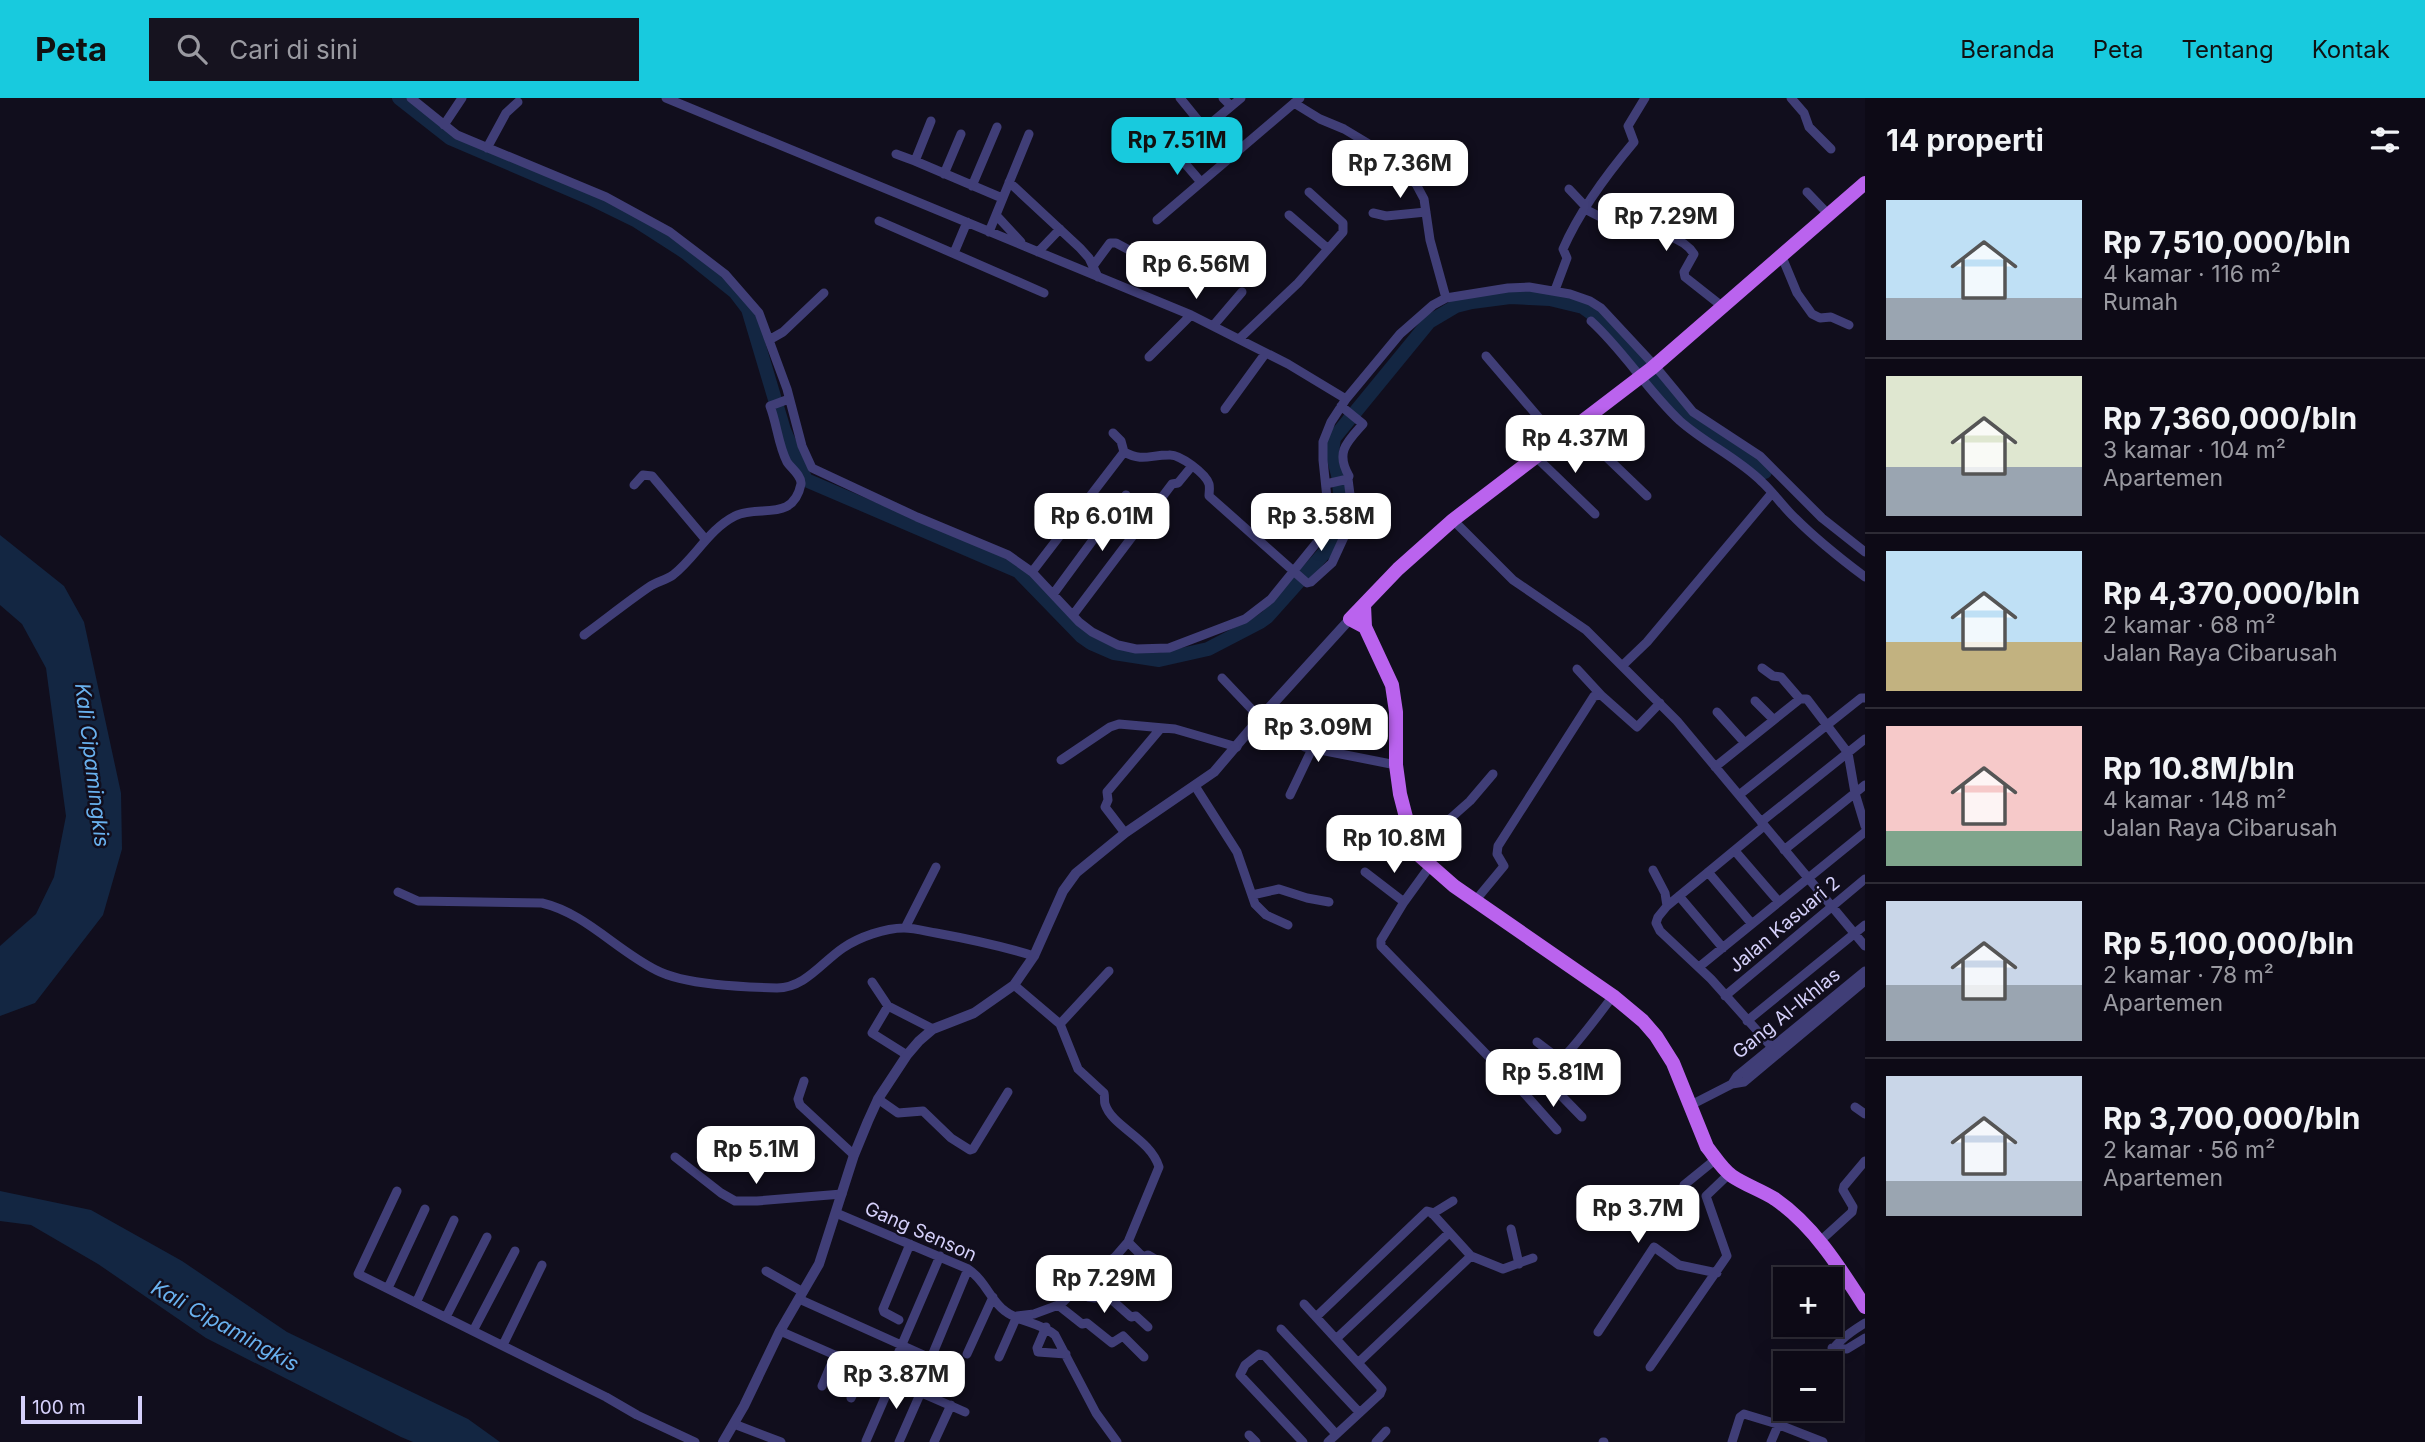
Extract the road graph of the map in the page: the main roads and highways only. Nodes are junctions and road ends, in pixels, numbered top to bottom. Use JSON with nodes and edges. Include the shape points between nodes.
{"nodes":[{"id":1,"x":1865,"y":183,"type":"edge"},
{"id":2,"x":1364,"y":606,"type":"junction"},
{"id":3,"x":1365,"y":627,"type":"junction"},
{"id":4,"x":1865,"y":1307,"type":"edge"}],
"edges":[{"from":1,"to":2,"type":"main road","via":[[1647,372],[1453,520]]},
{"from":2,"to":3,"type":"main road"},
{"from":2,"to":3,"type":"main road","via":[[1350,619]]},
{"from":3,"to":4,"type":"main road","via":[[1392,685],[1396,765],[1404,812],[1417,848],[1430,866],[1643,1021],[1673,1063],[1716,1159],[1729,1174],[1775,1199],[1819,1242]]}]}
